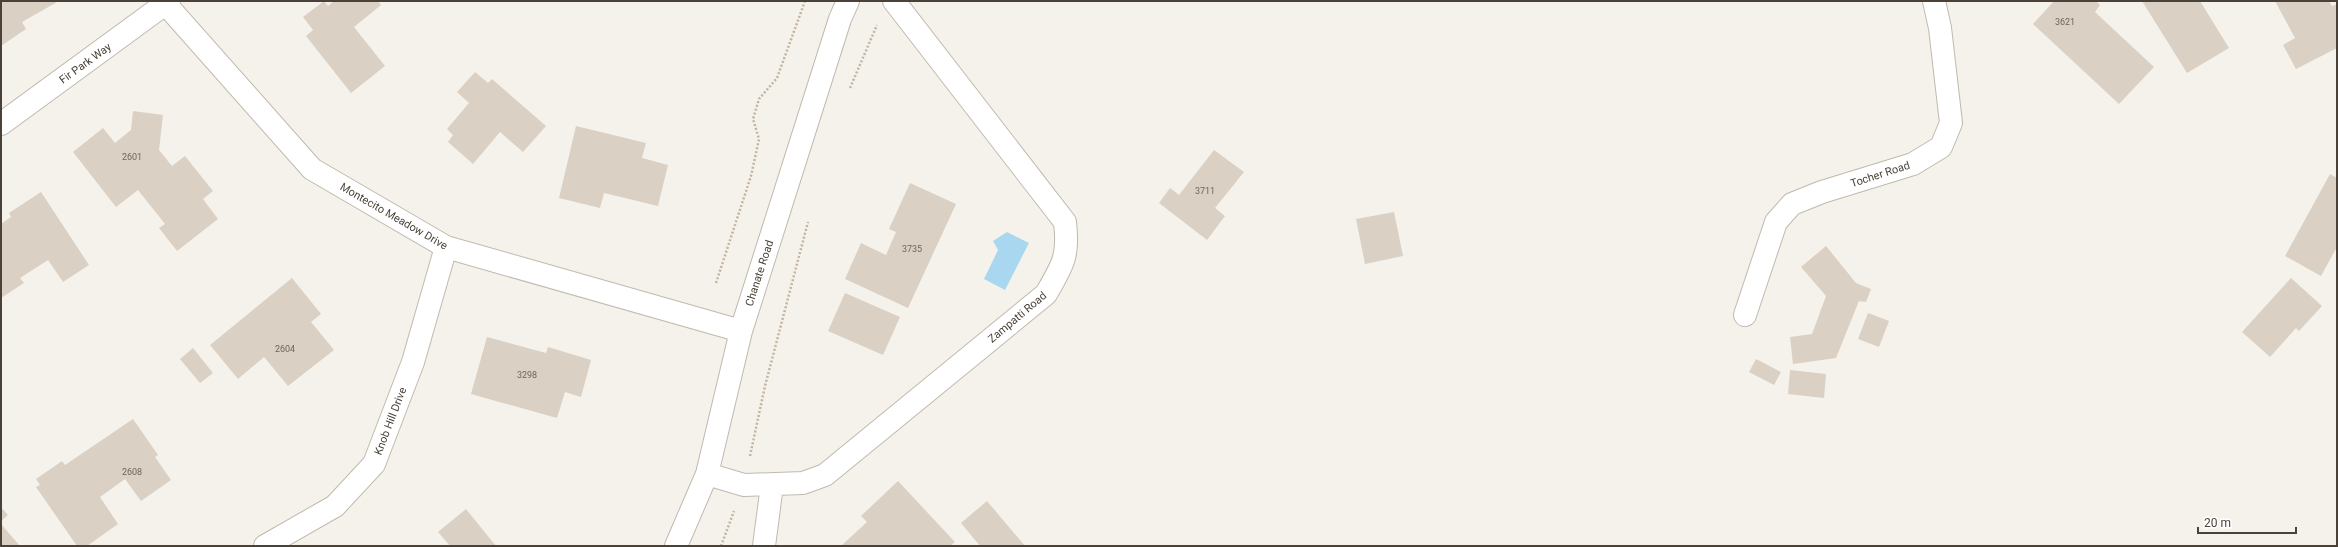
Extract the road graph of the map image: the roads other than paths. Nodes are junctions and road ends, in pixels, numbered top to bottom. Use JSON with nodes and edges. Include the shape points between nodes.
{"nodes":[{"id":1,"x":848,"y":1,"type":"edge"},
{"id":2,"x":894,"y":1,"type":"edge"},
{"id":3,"x":1934,"y":1,"type":"edge"},
{"id":4,"x":166,"y":2,"type":"edge"},
{"id":5,"x":1,"y":124,"type":"edge"},
{"id":6,"x":446,"y":247,"type":"junction"},
{"id":7,"x":1745,"y":315,"type":"dead end"},
{"id":8,"x":741,"y":331,"type":"junction"},
{"id":9,"x":707,"y":474,"type":"junction"},
{"id":10,"x":772,"y":485,"type":"junction"},
{"id":11,"x":265,"y":546,"type":"edge"},
{"id":12,"x":676,"y":546,"type":"edge"},
{"id":13,"x":764,"y":546,"type":"edge"}],
"edges":[{"from":1,"to":8,"type":"street","name":"Chanate Road","via":[[840,19]]},
{"from":2,"to":10,"type":"street","name":"Zampatti Road","via":[[1065,222],[1067,244],[1063,264],[1046,294],[825,475],[803,483]]},
{"from":3,"to":7,"type":"street","name":"Tocher Road","via":[[1940,28],[1951,123],[1940,147],[1913,164],[1792,204],[1776,222]]},
{"from":4,"to":5,"type":"street","name":"Fir Park Way"},
{"from":4,"to":6,"type":"street","name":"Montecito Meadow Drive","via":[[312,169]]},
{"from":6,"to":8,"type":"street","name":"Montecito Meadow Drive"},
{"from":6,"to":11,"type":"street","name":"Knob Hill Drive","via":[[413,362],[374,464],[335,506]]},
{"from":8,"to":9,"type":"street","name":"Chanate Road"},
{"from":9,"to":10,"type":"street","name":"Zampatti Road","via":[[744,485]]},
{"from":9,"to":12,"type":"street","name":"Chanate Road"},
{"from":10,"to":13,"type":"street"}]}
